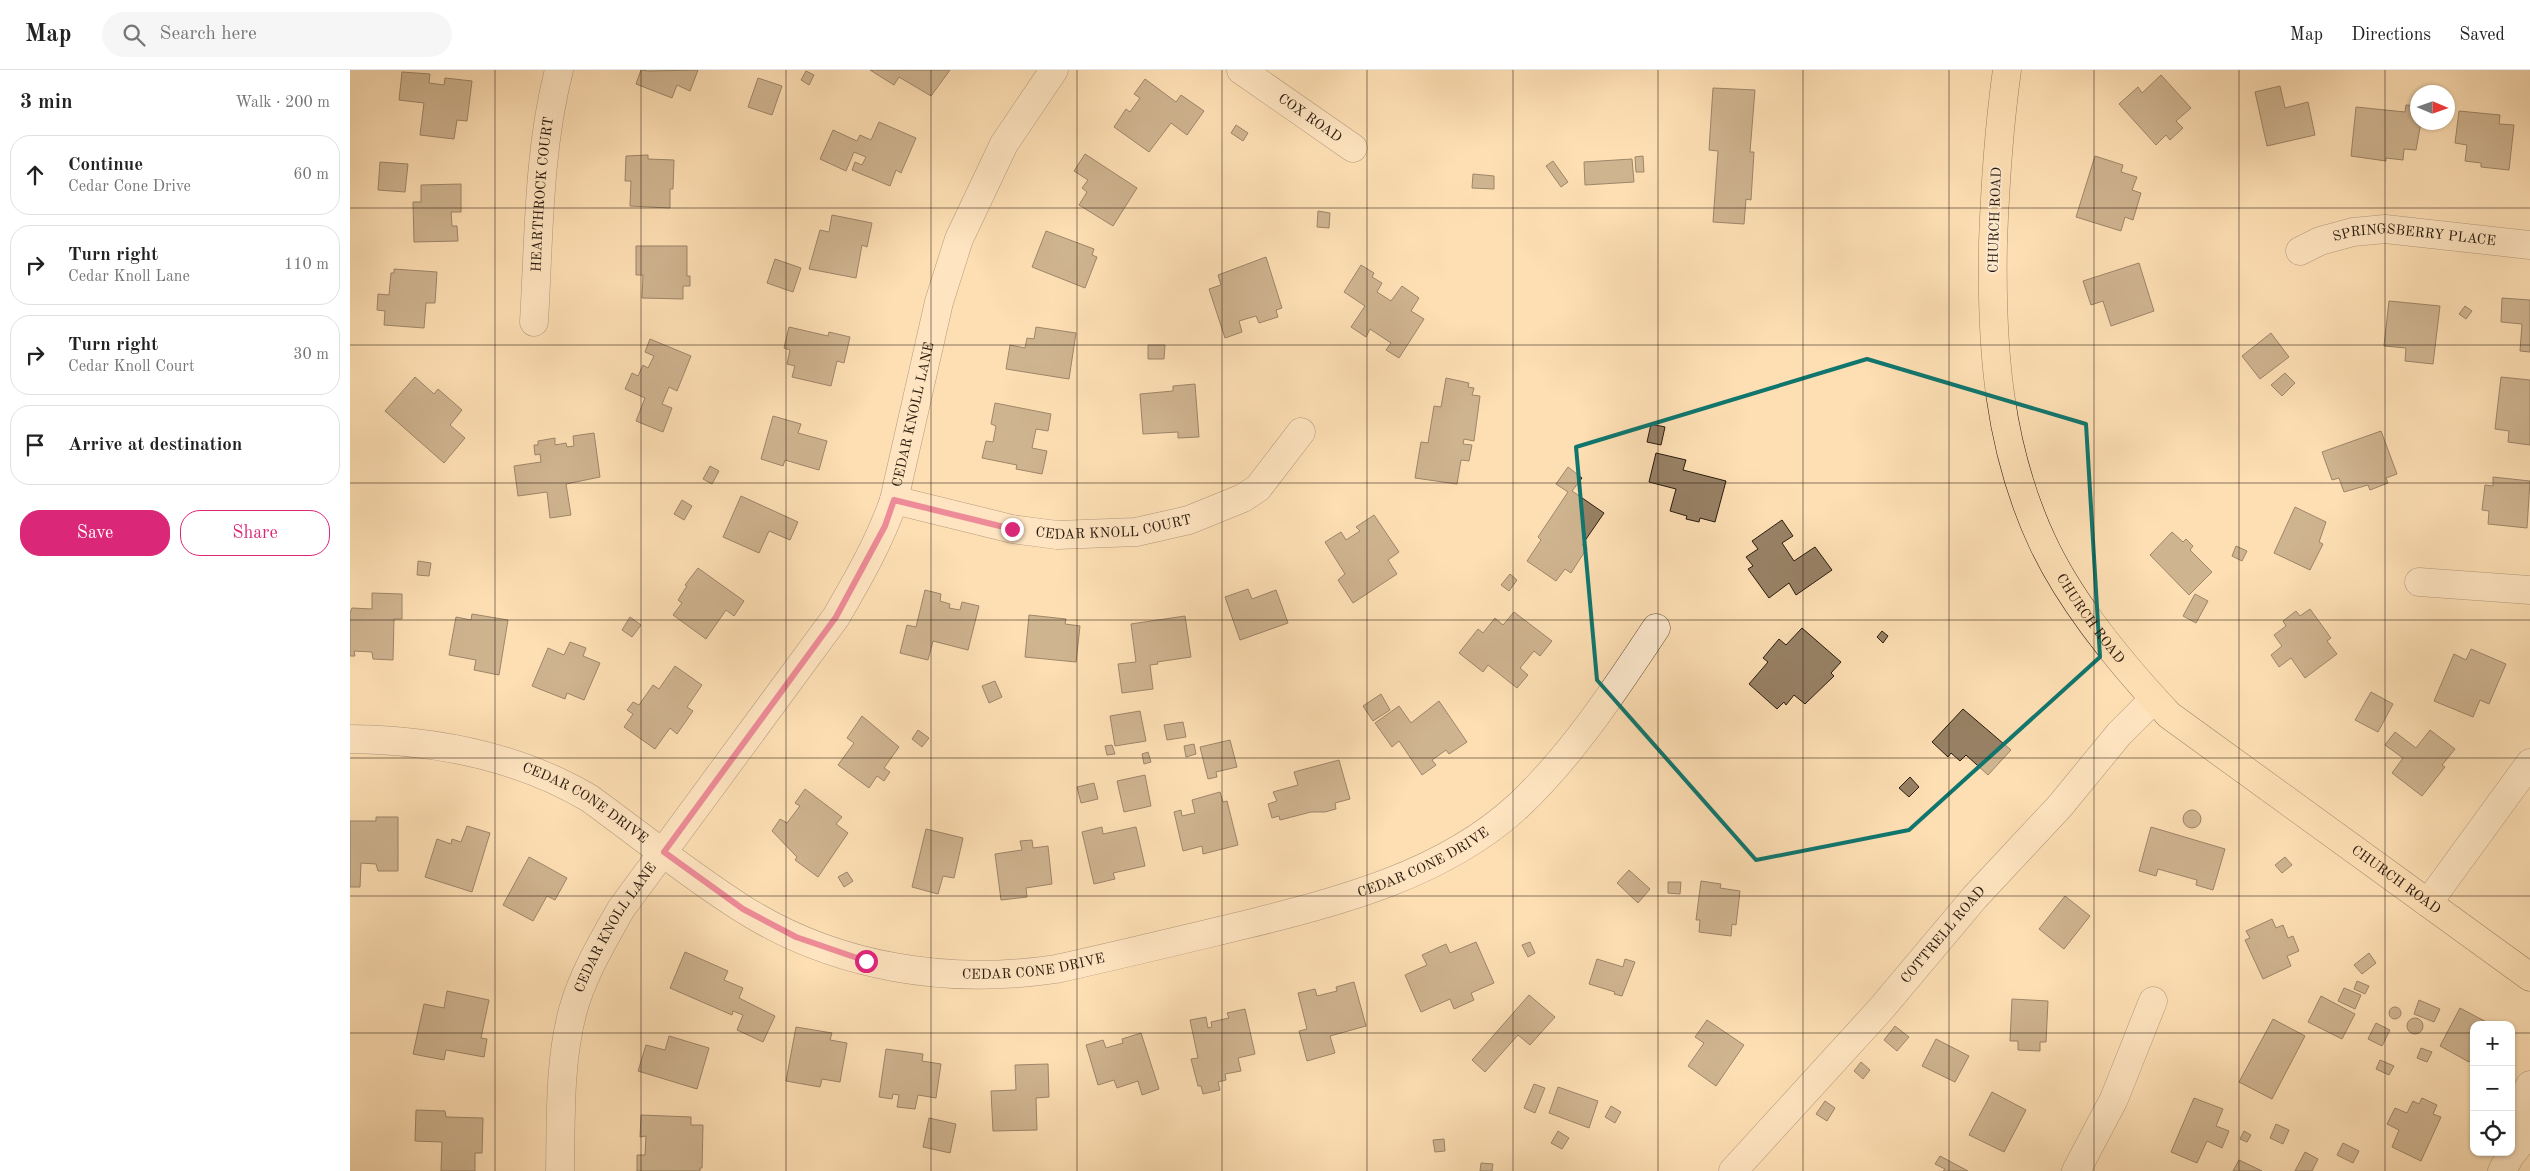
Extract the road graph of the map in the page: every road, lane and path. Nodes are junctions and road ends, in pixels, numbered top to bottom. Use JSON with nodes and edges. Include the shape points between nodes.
{"nodes":[{"id":1,"x":559,"y":70,"type":"edge"},
{"id":2,"x":1054,"y":70,"type":"edge"},
{"id":3,"x":1241,"y":70,"type":"edge"},
{"id":4,"x":2008,"y":70,"type":"edge"},
{"id":5,"x":1353,"y":148,"type":"dead end"},
{"id":6,"x":2530,"y":245,"type":"edge"},
{"id":7,"x":2300,"y":251,"type":"dead end"},
{"id":8,"x":534,"y":322,"type":"dead end"},
{"id":9,"x":1302,"y":432,"type":"dead end"},
{"id":10,"x":894,"y":500,"type":"junction"},
{"id":11,"x":2419,"y":582,"type":"dead end"},
{"id":12,"x":2530,"y":590,"type":"edge"},
{"id":13,"x":1656,"y":628,"type":"dead end"},
{"id":14,"x":2154,"y":699,"type":"junction"},
{"id":15,"x":350,"y":739,"type":"edge"},
{"id":16,"x":2530,"y":764,"type":"edge"},
{"id":17,"x":664,"y":852,"type":"junction"},
{"id":18,"x":2428,"y":902,"type":"junction"},
{"id":19,"x":2530,"y":977,"type":"edge"},
{"id":20,"x":2154,"y":1001,"type":"dead end"},
{"id":21,"x":2530,"y":1085,"type":"edge"},
{"id":22,"x":2530,"y":1131,"type":"edge"},
{"id":23,"x":2508,"y":1157,"type":"edge"},
{"id":24,"x":560,"y":1171,"type":"edge"},
{"id":25,"x":1733,"y":1171,"type":"edge"},
{"id":26,"x":2076,"y":1171,"type":"edge"}],
"edges":[{"from":1,"to":8,"type":"street","name":"HEARTHROCK COURT","via":[[550,107],[544,159]]},
{"from":2,"to":10,"type":"street","name":"CEDAR KNOLL LANE","via":[[1004,144],[959,239],[939,302]]},
{"from":3,"to":5,"type":"street","name":"COX ROAD"},
{"from":4,"to":14,"type":"main road","name":"CHURCH ROAD","via":[[1995,188],[1992,295],[1995,367],[2006,436],[2023,494],[2043,543],[2079,602]]},
{"from":6,"to":7,"type":"street","name":"SPRINGSBERRY PLACE","via":[[2385,229],[2353,232],[2320,241]]},
{"from":9,"to":10,"type":"street","name":"CEDAR KNOLL COURT","via":[[1258,488],[1243,498],[1189,520],[1136,532],[1057,535],[1012,529]]},
{"from":10,"to":17,"type":"street","name":"CEDAR KNOLL LANE","via":[[881,534],[836,617]]},
{"from":11,"to":12,"type":"street"},
{"from":13,"to":17,"type":"street","name":"CEDAR CONE DRIVE","via":[[1570,752],[1517,806],[1444,858],[1343,899],[1056,969],[1004,976],[951,975],[908,971],[866,961],[796,937],[743,909]]},
{"from":14,"to":18,"type":"main road","name":"CHURCH ROAD","via":[[2169,714]]},
{"from":14,"to":25,"type":"street","name":"COTTRELL ROAD","via":[[2119,734],[2060,806],[1975,898],[1880,1010]]},
{"from":15,"to":17,"type":"street","name":"CEDAR CONE DRIVE","via":[[447,746],[508,760],[576,790]]},
{"from":16,"to":18,"type":"street"},
{"from":17,"to":24,"type":"street","name":"CEDAR KNOLL LANE","via":[[621,909],[594,958],[574,1008],[561,1083]]},
{"from":18,"to":19,"type":"main road","name":"CHURCH ROAD"},
{"from":20,"to":26,"type":"street","via":[[2114,1099]]},
{"from":21,"to":23,"type":"street","via":[[2520,1104]]},
{"from":22,"to":23,"type":"street"}]}
